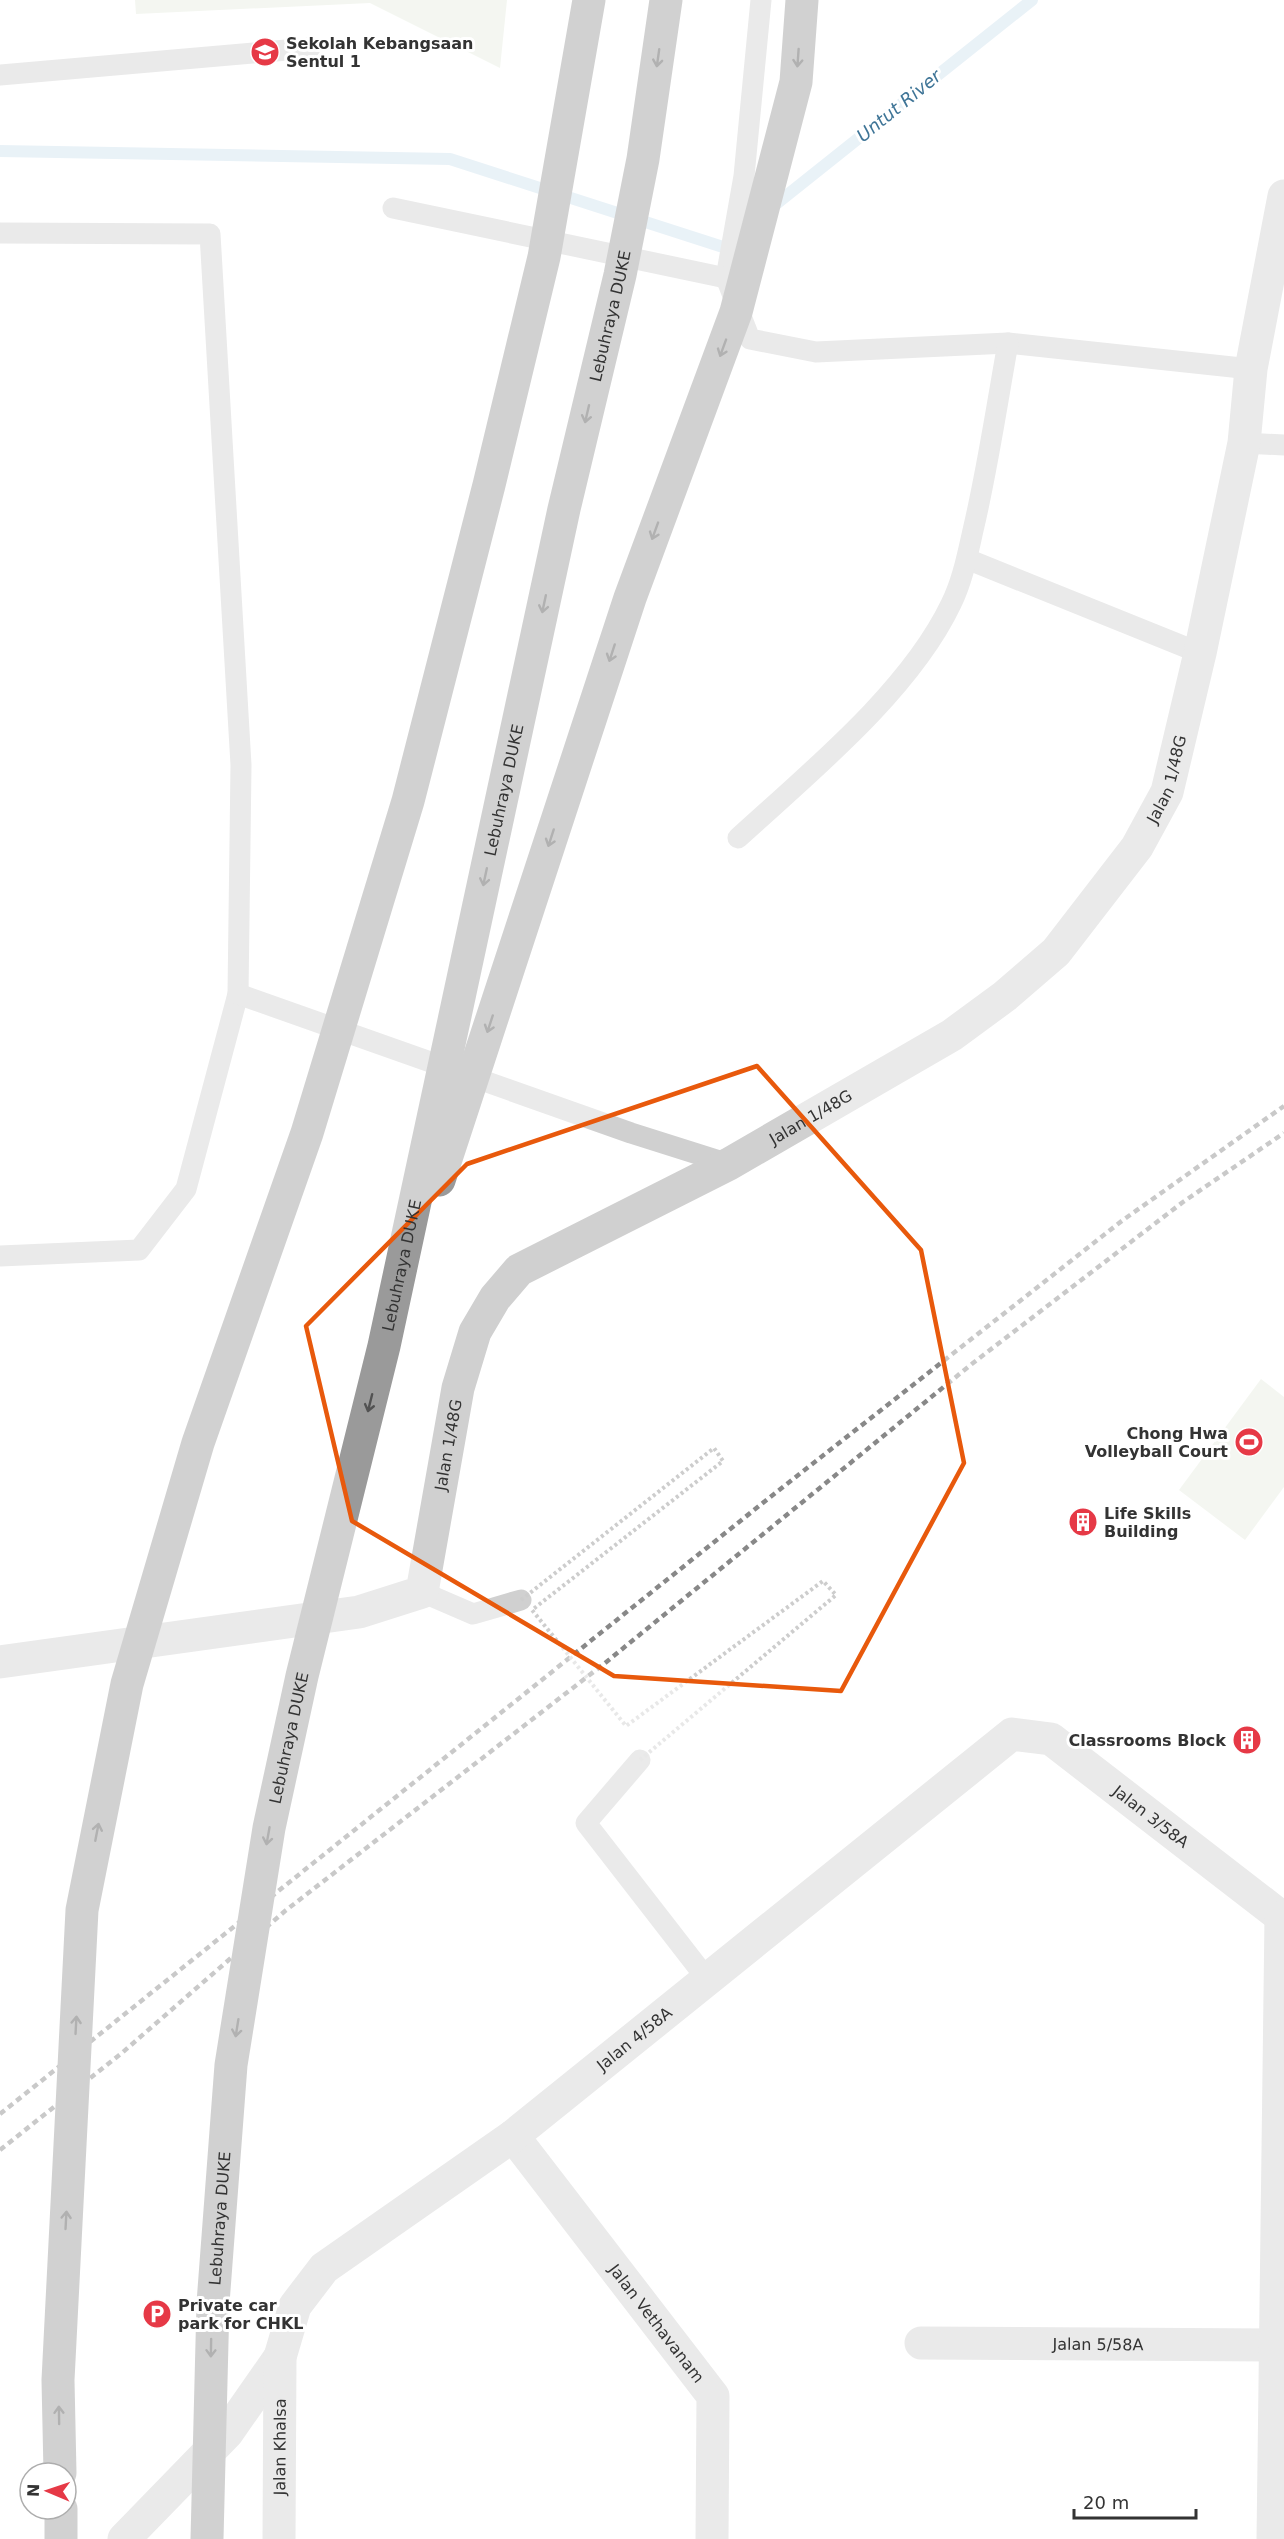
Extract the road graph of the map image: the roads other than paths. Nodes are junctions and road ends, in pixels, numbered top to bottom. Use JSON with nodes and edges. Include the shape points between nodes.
{"nodes":[{"id":1,"x":589,"y":0,"type":"edge"},
{"id":2,"x":666,"y":0,"type":"edge"},
{"id":3,"x":761,"y":0,"type":"edge"},
{"id":4,"x":802,"y":0,"type":"edge"},
{"id":5,"x":310,"y":48,"type":"dead end"},
{"id":6,"x":0,"y":75,"type":"edge"},
{"id":7,"x":1284,"y":196,"type":"edge"},
{"id":8,"x":393,"y":208,"type":"dead end"},
{"id":9,"x":0,"y":233,"type":"edge"},
{"id":10,"x":726,"y":278,"type":"junction"},
{"id":11,"x":1008,"y":343,"type":"junction"},
{"id":12,"x":1251,"y":369,"type":"junction"},
{"id":13,"x":1244,"y":443,"type":"junction"},
{"id":14,"x":1284,"y":445,"type":"edge"},
{"id":15,"x":967,"y":559,"type":"junction"},
{"id":16,"x":1200,"y":652,"type":"junction"},
{"id":17,"x":738,"y":838,"type":"dead end"},
{"id":18,"x":238,"y":994,"type":"junction"},
{"id":19,"x":729,"y":1164,"type":"junction"},
{"id":20,"x":0,"y":1256,"type":"edge"},
{"id":21,"x":384,"y":1346,"type":"junction"},
{"id":22,"x":422,"y":1592,"type":"junction"},
{"id":23,"x":521,"y":1600,"type":"road end"},
{"id":24,"x":0,"y":1662,"type":"edge"},
{"id":25,"x":1012,"y":1734,"type":"joint"},
{"id":26,"x":640,"y":1760,"type":"road end"},
{"id":27,"x":1283,"y":1918,"type":"edge"},
{"id":28,"x":707,"y":1979,"type":"junction"},
{"id":29,"x":513,"y":2136,"type":"junction"},
{"id":30,"x":921,"y":2343,"type":"dead end"},
{"id":31,"x":1276,"y":2345,"type":"junction"},
{"id":32,"x":280,"y":2357,"type":"junction"},
{"id":33,"x":60,"y":2461,"type":"edge"},
{"id":34,"x":61,"y":2521,"type":"edge"},
{"id":35,"x":61,"y":2539,"type":"edge"},
{"id":36,"x":124,"y":2539,"type":"edge"},
{"id":37,"x":207,"y":2539,"type":"edge"},
{"id":38,"x":279,"y":2539,"type":"edge"},
{"id":39,"x":712,"y":2539,"type":"edge"},
{"id":40,"x":1273,"y":2539,"type":"edge"}],
"edges":[{"from":33,"to":1,"type":"highway","one_way":true,"bridge":true,"via":[[58,2380],[82,1910],[127,1684],[198,1443],[307,1133],[408,801],[544,257]]},
{"from":2,"to":21,"type":"highway","name":"Lebuhraya DUKE","one_way":true,"bridge":true,"via":[[643,159],[620,275],[564,509]]},
{"from":3,"to":10,"type":"lane","via":[[744,176]]},
{"from":4,"to":21,"type":"highway","one_way":true,"bridge":true,"via":[[796,82],[736,312],[630,597]]},
{"from":5,"to":6,"type":"lane"},
{"from":7,"to":12,"type":"street","name":"Jalan 1/48G"},
{"from":8,"to":10,"type":"lane"},
{"from":9,"to":18,"type":"lane","via":[[210,234],[241,765]]},
{"from":10,"to":11,"type":"lane","via":[[750,339],[816,352]]},
{"from":11,"to":12,"type":"lane"},
{"from":11,"to":15,"type":"lane"},
{"from":12,"to":13,"type":"street","name":"Jalan 1/48G"},
{"from":13,"to":14,"type":"lane"},
{"from":13,"to":16,"type":"street","name":"Jalan 1/48G"},
{"from":15,"to":16,"type":"lane"},
{"from":15,"to":17,"type":"lane","via":[[951,604],[898,684]]},
{"from":16,"to":19,"type":"street","name":"Jalan 1/48G","via":[[1167,792],[1137,847],[1056,952],[951,1035]]},
{"from":18,"to":19,"type":"lane"},
{"from":18,"to":20,"type":"lane","via":[[186,1189],[139,1250]]},
{"from":19,"to":22,"type":"street","name":"Jalan 1/48G","via":[[519,1270],[495,1298],[475,1332],[458,1388]]},
{"from":21,"to":37,"type":"highway","name":"Lebuhraya DUKE","one_way":true,"bridge":true,"via":[[274,1804],[231,2065],[213,2303]]},
{"from":22,"to":23,"type":"lane","via":[[473,1614]]},
{"from":22,"to":24,"type":"street","via":[[360,1612]]},
{"from":25,"to":27,"type":"street","name":"Jalan 3/58A","via":[[1051,1739]]},
{"from":25,"to":28,"type":"street","name":"Jalan 4/58A"},
{"from":26,"to":28,"type":"lane","via":[[586,1823]]},
{"from":27,"to":31,"type":"street"},
{"from":28,"to":29,"type":"street","name":"Jalan 4/58A"},
{"from":29,"to":32,"type":"street","name":"Jalan 4/58A","via":[[324,2268],[295,2306]]},
{"from":29,"to":39,"type":"street","name":"Jalan Vethavanam","via":[[713,2396]]},
{"from":30,"to":31,"type":"street","name":"Jalan 5/58A"},
{"from":31,"to":40,"type":"street"},
{"from":32,"to":36,"type":"street","via":[[227,2433]]},
{"from":32,"to":38,"type":"street","name":"Jalan Khalsa"},
{"from":34,"to":35,"type":"highway"}]}
